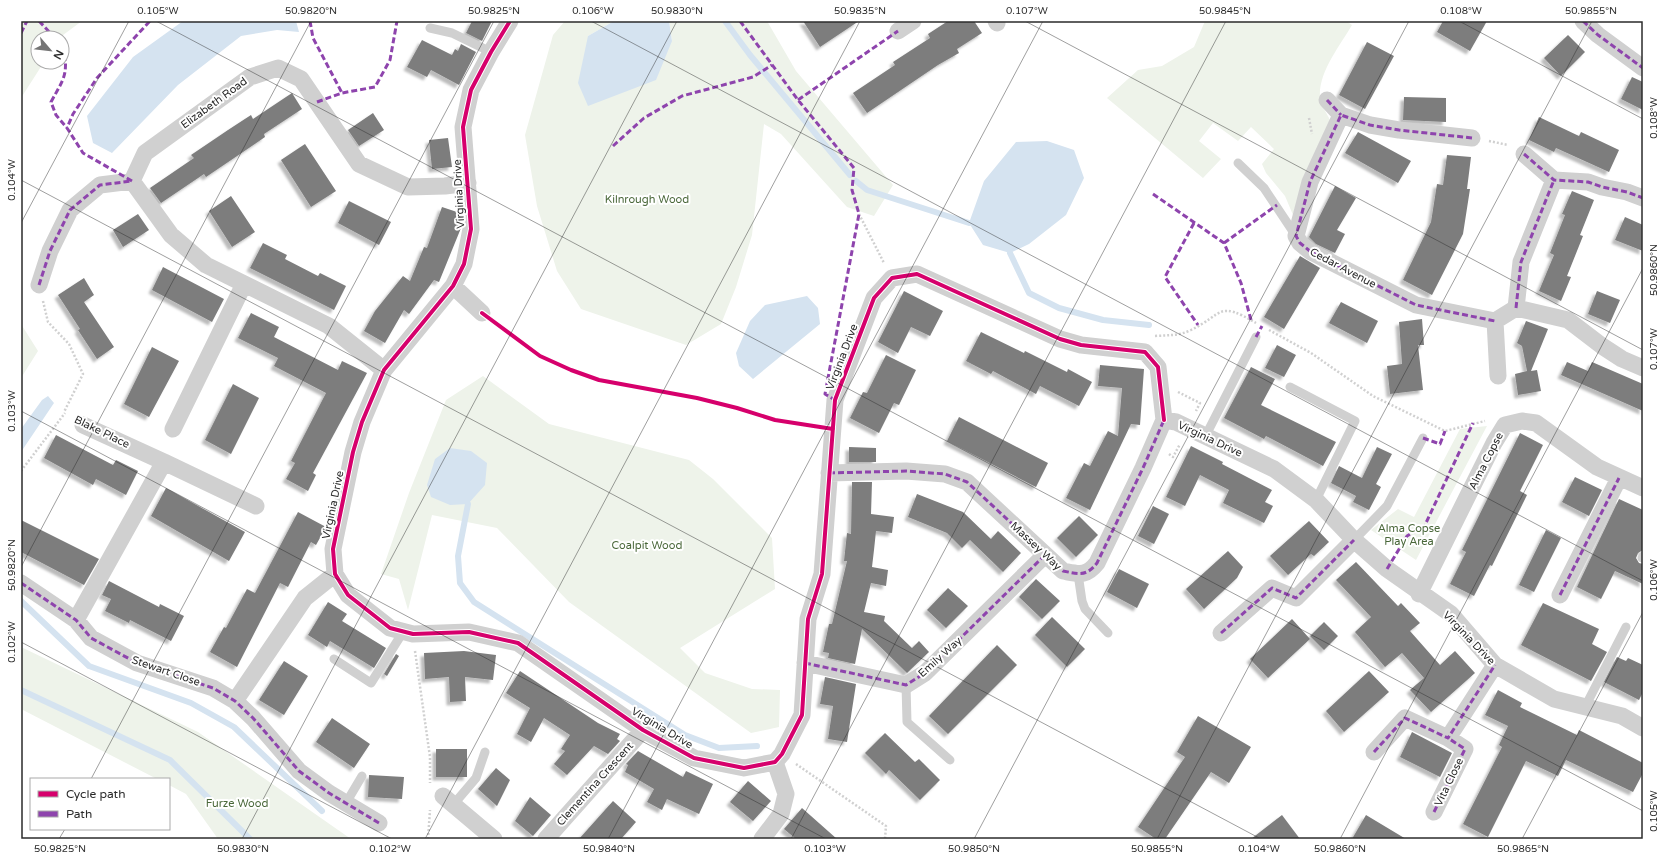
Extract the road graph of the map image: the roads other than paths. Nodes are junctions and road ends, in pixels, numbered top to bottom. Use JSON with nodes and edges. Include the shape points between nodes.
{"nodes":[{"id":1,"x":510,"y":21,"type":"edge"},
{"id":2,"x":913,"y":21,"type":"edge"},
{"id":3,"x":1583,"y":21,"type":"edge"},
{"id":4,"x":430,"y":28,"type":"dead end"},
{"id":5,"x":898,"y":31,"type":"dead end"},
{"id":6,"x":491,"y":52,"type":"junction"},
{"id":7,"x":1643,"y":68,"type":"edge"},
{"id":8,"x":1327,"y":100,"type":"dead end"},
{"id":9,"x":1341,"y":115,"type":"junction"},
{"id":10,"x":1472,"y":138,"type":"road end"},
{"id":11,"x":1524,"y":154,"type":"road end"},
{"id":12,"x":1238,"y":162,"type":"dead end"},
{"id":13,"x":1554,"y":180,"type":"junction"},
{"id":14,"x":132,"y":181,"type":"junction"},
{"id":15,"x":468,"y":183,"type":"junction"},
{"id":16,"x":1643,"y":198,"type":"edge"},
{"id":17,"x":1296,"y":236,"type":"junction"},
{"id":18,"x":244,"y":284,"type":"junction"},
{"id":19,"x":39,"y":285,"type":"road end"},
{"id":20,"x":453,"y":286,"type":"junction"},
{"id":21,"x":1516,"y":308,"type":"junction"},
{"id":22,"x":482,"y":313,"type":"dead end"},
{"id":23,"x":1495,"y":321,"type":"junction"},
{"id":24,"x":1256,"y":337,"type":"dead end"},
{"id":25,"x":1643,"y":368,"type":"edge"},
{"id":26,"x":384,"y":370,"type":"junction"},
{"id":27,"x":1498,"y":376,"type":"dead end"},
{"id":28,"x":1290,"y":387,"type":"dead end"},
{"id":29,"x":1164,"y":420,"type":"junction"},
{"id":30,"x":83,"y":425,"type":"road end"},
{"id":31,"x":173,"y":428,"type":"dead end"},
{"id":32,"x":1206,"y":435,"type":"junction"},
{"id":33,"x":1423,"y":438,"type":"dead end"},
{"id":34,"x":164,"y":462,"type":"junction"},
{"id":35,"x":829,"y":473,"type":"junction"},
{"id":36,"x":1619,"y":478,"type":"junction"},
{"id":37,"x":1643,"y":488,"type":"edge"},
{"id":38,"x":1316,"y":500,"type":"junction"},
{"id":39,"x":256,"y":506,"type":"dead end"},
{"id":40,"x":1354,"y":540,"type":"junction"},
{"id":41,"x":1045,"y":555,"type":"junction"},
{"id":42,"x":335,"y":574,"type":"junction"},
{"id":43,"x":1078,"y":574,"type":"junction"},
{"id":44,"x":21,"y":583,"type":"edge"},
{"id":45,"x":1420,"y":594,"type":"junction"},
{"id":46,"x":1560,"y":595,"type":"dead end"},
{"id":47,"x":76,"y":620,"type":"junction"},
{"id":48,"x":1626,"y":627,"type":"dead end"},
{"id":49,"x":1108,"y":632,"type":"dead end"},
{"id":50,"x":408,"y":633,"type":"junction"},
{"id":51,"x":1221,"y":633,"type":"dead end"},
{"id":52,"x":334,"y":659,"type":"dead end"},
{"id":53,"x":805,"y":663,"type":"junction"},
{"id":54,"x":1495,"y":665,"type":"junction"},
{"id":55,"x":906,"y":685,"type":"junction"},
{"id":56,"x":235,"y":701,"type":"junction"},
{"id":57,"x":1585,"y":707,"type":"junction"},
{"id":58,"x":1643,"y":728,"type":"edge"},
{"id":59,"x":643,"y":730,"type":"junction"},
{"id":60,"x":1448,"y":738,"type":"junction"},
{"id":61,"x":486,"y":752,"type":"dead end"},
{"id":62,"x":1374,"y":752,"type":"dead end"},
{"id":63,"x":778,"y":758,"type":"junction"},
{"id":64,"x":950,"y":760,"type":"dead end"},
{"id":65,"x":362,"y":776,"type":"dead end"},
{"id":66,"x":439,"y":798,"type":"joint"},
{"id":67,"x":346,"y":803,"type":"junction"},
{"id":68,"x":1434,"y":812,"type":"dead end"},
{"id":69,"x":379,"y":823,"type":"dead end"},
{"id":70,"x":494,"y":839,"type":"edge"},
{"id":71,"x":546,"y":839,"type":"edge"},
{"id":72,"x":762,"y":839,"type":"edge"}],
"edges":[{"from":1,"to":6,"type":"street","name":"Virginia Drive"},
{"from":2,"to":5,"type":"street"},
{"from":3,"to":7,"type":"street"},
{"from":4,"to":6,"type":"lane","via":[[452,33]]},
{"from":6,"to":15,"type":"street","name":"Virginia Drive","via":[[471,90],[463,127]]},
{"from":8,"to":9,"type":"street"},
{"from":9,"to":10,"type":"street","via":[[1370,125]]},
{"from":9,"to":17,"type":"street","via":[[1310,182]]},
{"from":11,"to":13,"type":"street"},
{"from":12,"to":17,"type":"lane","via":[[1264,188]]},
{"from":13,"to":16,"type":"street","via":[[1588,182]]},
{"from":13,"to":21,"type":"street","via":[[1521,262]]},
{"from":14,"to":15,"type":"street","name":"Elizabeth Road","via":[[145,153],[250,77],[278,68],[301,79],[359,164],[408,187]]},
{"from":14,"to":18,"type":"street","via":[[171,234],[206,265]]},
{"from":14,"to":19,"type":"street","via":[[100,185],[70,210],[50,251]]},
{"from":15,"to":20,"type":"street","name":"Virginia Drive","via":[[471,229],[464,264]]},
{"from":17,"to":23,"type":"street","name":"Cedar Avenue","via":[[1311,252],[1416,305]]},
{"from":18,"to":26,"type":"street","via":[[329,326]]},
{"from":18,"to":31,"type":"street"},
{"from":20,"to":22,"type":"street"},
{"from":20,"to":26,"type":"street","name":"Virginia Drive"},
{"from":21,"to":23,"type":"street"},
{"from":21,"to":25,"type":"street","via":[[1568,320],[1622,359]]},
{"from":23,"to":27,"type":"street"},
{"from":24,"to":32,"type":"lane"},
{"from":26,"to":42,"type":"street","name":"Virginia Drive","via":[[362,422],[353,452],[333,548]]},
{"from":28,"to":38,"type":"lane","via":[[1355,421]]},
{"from":29,"to":32,"type":"street","name":"Virginia Drive","via":[[1176,422]]},
{"from":29,"to":35,"type":"street","name":"Virginia Drive","via":[[1158,367],[1145,352],[1081,345],[1060,339],[917,274],[892,278],[874,298],[835,400]]},
{"from":29,"to":43,"type":"street","via":[[1097,563],[1090,571]]},
{"from":30,"to":34,"type":"street","name":"Blake Place"},
{"from":32,"to":38,"type":"street","name":"Virginia Drive","via":[[1274,469]]},
{"from":33,"to":40,"type":"lane","via":[[1388,506]]},
{"from":34,"to":39,"type":"street","name":"Blake Place"},
{"from":34,"to":47,"type":"street"},
{"from":35,"to":41,"type":"street","name":"Massey Way","via":[[906,471],[944,474],[967,482]]},
{"from":35,"to":53,"type":"street","name":"Virginia Drive","via":[[822,574],[808,619]]},
{"from":36,"to":37,"type":"street","name":"Alma Copse"},
{"from":36,"to":45,"type":"street","name":"Alma Copse","via":[[1597,468],[1536,423],[1522,421],[1505,425]]},
{"from":36,"to":46,"type":"street"},
{"from":38,"to":40,"type":"street","name":"Virginia Drive"},
{"from":40,"to":45,"type":"street","name":"Virginia Drive"},
{"from":40,"to":51,"type":"street","via":[[1296,598],[1272,588]]},
{"from":41,"to":43,"type":"street","name":"Massey Way","via":[[1063,571]]},
{"from":41,"to":55,"type":"street","name":"Emily Way","via":[[925,673]]},
{"from":42,"to":50,"type":"street","name":"Virginia Drive","via":[[348,594],[390,628]]},
{"from":42,"to":56,"type":"street","via":[[305,598]]},
{"from":43,"to":49,"type":"lane","via":[[1085,609]]},
{"from":44,"to":47,"type":"street","name":"Stewart Close"},
{"from":45,"to":54,"type":"street","name":"Virginia Drive","via":[[1451,614]]},
{"from":47,"to":56,"type":"street","name":"Stewart Close","via":[[91,638],[137,663],[213,688]]},
{"from":48,"to":57,"type":"lane"},
{"from":50,"to":52,"type":"lane","via":[[371,683]]},
{"from":50,"to":59,"type":"street","name":"Virginia Drive","via":[[469,632],[518,643]]},
{"from":53,"to":55,"type":"street"},
{"from":53,"to":63,"type":"street","name":"Virginia Drive","via":[[802,715]]},
{"from":54,"to":57,"type":"street","name":"Virginia Drive","via":[[1554,699]]},
{"from":54,"to":60,"type":"street"},
{"from":55,"to":64,"type":"lane","via":[[908,722]]},
{"from":56,"to":67,"type":"street","name":"Stewart Close","via":[[299,771]]},
{"from":57,"to":58,"type":"street","name":"Virginia Drive","via":[[1622,716]]},
{"from":59,"to":63,"type":"street","name":"Virginia Drive","via":[[694,758],[744,768]]},
{"from":59,"to":71,"type":"street","name":"Clementina Crescent"},
{"from":60,"to":62,"type":"street","name":"Vita Close","via":[[1405,718]]},
{"from":60,"to":68,"type":"street","name":"Vita Close","via":[[1465,749]]},
{"from":61,"to":66,"type":"lane","via":[[476,778]]},
{"from":63,"to":72,"type":"street","via":[[786,794],[781,814]]},
{"from":65,"to":67,"type":"lane"},
{"from":66,"to":70,"type":"street"},
{"from":67,"to":69,"type":"street","name":"Stewart Close"}]}
